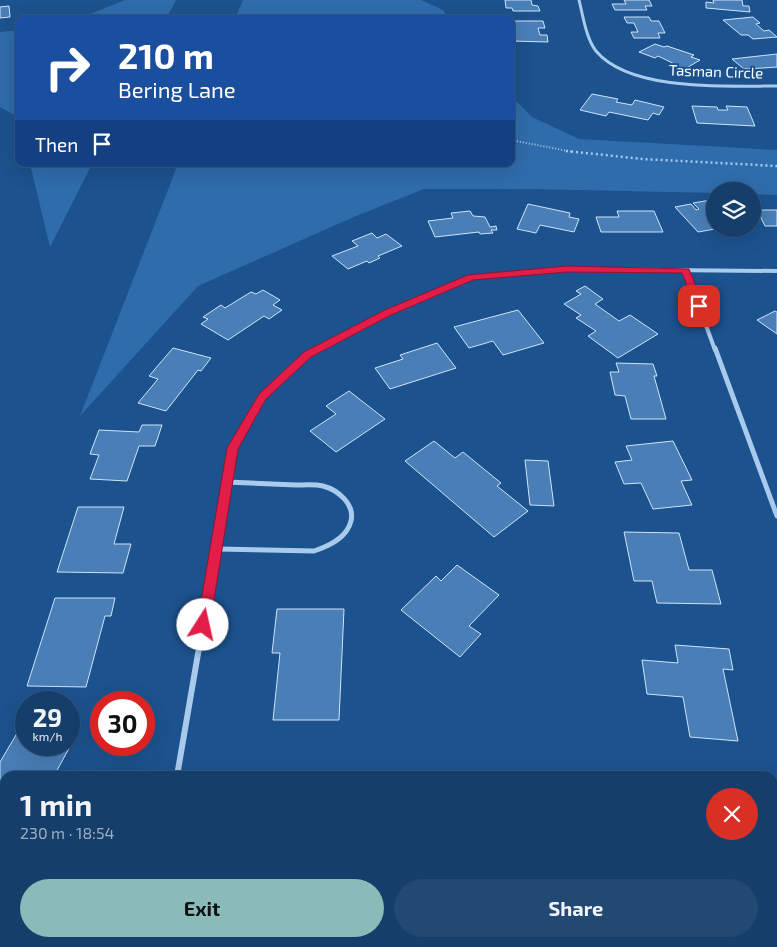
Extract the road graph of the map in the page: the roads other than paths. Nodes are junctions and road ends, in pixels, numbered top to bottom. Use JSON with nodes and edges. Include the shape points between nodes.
{"nodes":[{"id":1,"x":578,"y":0,"type":"edge"},
{"id":2,"x":777,"y":86,"type":"edge"},
{"id":3,"x":686,"y":271,"type":"junction"},
{"id":4,"x":777,"y":271,"type":"edge"},
{"id":5,"x":227,"y":482,"type":"junction"},
{"id":6,"x":777,"y":516,"type":"edge"},
{"id":7,"x":216,"y":549,"type":"junction"},
{"id":8,"x":178,"y":771,"type":"edge"}],
"edges":[{"from":1,"to":2,"type":"street","name":"Tasman Circle","via":[[595,49],[609,62],[625,70],[676,83]]},
{"from":3,"to":4,"type":"street"},
{"from":3,"to":5,"type":"street","via":[[567,269],[472,277],[388,312],[308,354],[262,396],[232,448]]},
{"from":3,"to":6,"type":"street"},
{"from":5,"to":7,"type":"street"},
{"from":5,"to":7,"type":"street","via":[[323,486],[344,497],[351,507],[352,517],[350,527],[341,539],[327,548],[314,551]]},
{"from":7,"to":8,"type":"street"}]}
